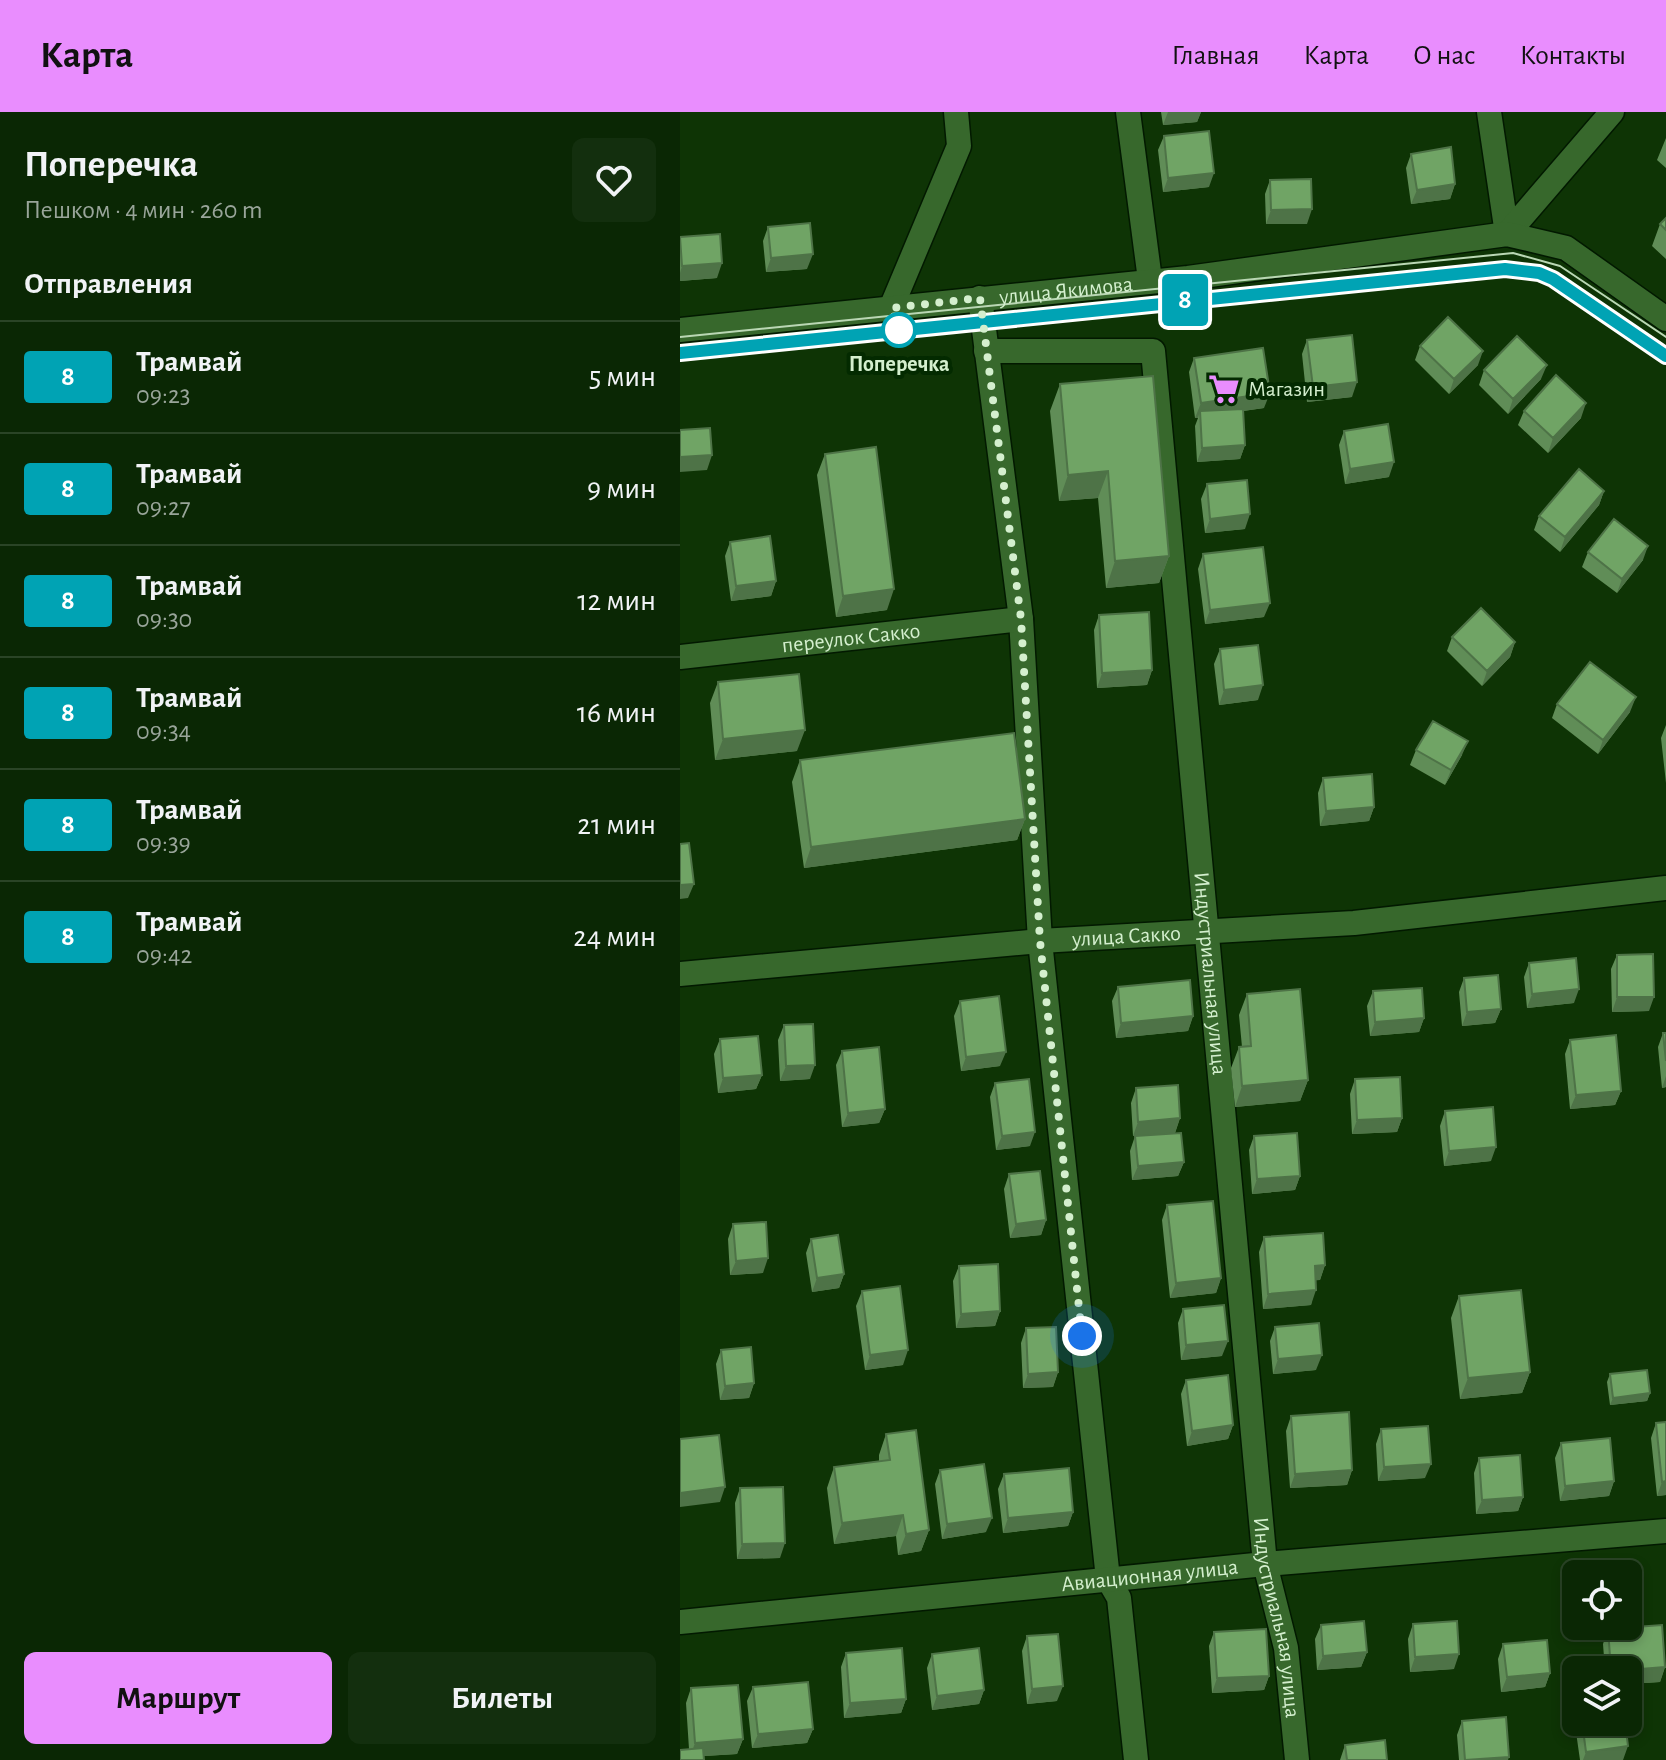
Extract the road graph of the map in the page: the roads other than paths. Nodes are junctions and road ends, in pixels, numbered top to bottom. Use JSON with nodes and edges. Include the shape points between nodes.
{"nodes":[{"id":1,"x":956,"y":112,"type":"edge"},
{"id":2,"x":1128,"y":112,"type":"edge"},
{"id":3,"x":1489,"y":112,"type":"edge"},
{"id":4,"x":1612,"y":112,"type":"edge"},
{"id":5,"x":1507,"y":234,"type":"junction"},
{"id":6,"x":1150,"y":280,"type":"junction"},
{"id":7,"x":980,"y":298,"type":"junction"},
{"id":8,"x":891,"y":308,"type":"junction"},
{"id":9,"x":1666,"y":319,"type":"edge"},
{"id":10,"x":680,"y":330,"type":"edge"},
{"id":11,"x":986,"y":351,"type":"junction"},
{"id":12,"x":1021,"y":619,"type":"junction"},
{"id":13,"x":680,"y":657,"type":"edge"},
{"id":14,"x":1666,"y":888,"type":"edge"},
{"id":15,"x":1207,"y":932,"type":"junction"},
{"id":16,"x":1040,"y":941,"type":"junction"},
{"id":17,"x":680,"y":974,"type":"edge"},
{"id":18,"x":1666,"y":1531,"type":"edge"},
{"id":19,"x":1265,"y":1564,"type":"junction"},
{"id":20,"x":1108,"y":1579,"type":"junction"},
{"id":21,"x":680,"y":1622,"type":"edge"},
{"id":22,"x":1136,"y":1760,"type":"edge"},
{"id":23,"x":1297,"y":1760,"type":"edge"}],
"edges":[{"from":1,"to":8,"type":"street","via":[[959,146]]},
{"from":2,"to":6,"type":"street"},
{"from":3,"to":5,"type":"street"},
{"from":4,"to":5,"type":"street"},
{"from":5,"to":6,"type":"street","name":"улица Якимова"},
{"from":5,"to":9,"type":"street","name":"улица Якимова","via":[[1566,248]]},
{"from":6,"to":7,"type":"street","name":"улица Якимова"},
{"from":7,"to":8,"type":"street","name":"улица Якимова"},
{"from":7,"to":11,"type":"street"},
{"from":8,"to":10,"type":"street","name":"улица Якимова"},
{"from":11,"to":12,"type":"street"},
{"from":11,"to":15,"type":"street","name":"Индустриальная улица","via":[[1153,351]]},
{"from":12,"to":13,"type":"street","name":"переулок Сакко"},
{"from":12,"to":16,"type":"street"},
{"from":14,"to":15,"type":"street","name":"улица Сакко","via":[[1354,923]]},
{"from":15,"to":16,"type":"street","name":"улица Сакко"},
{"from":15,"to":19,"type":"street","name":"Индустриальная улица"},
{"from":16,"to":17,"type":"street","name":"улица Сакко"},
{"from":16,"to":20,"type":"street"},
{"from":18,"to":19,"type":"street","name":"Авиационная улица"},
{"from":19,"to":20,"type":"street","name":"Авиационная улица"},
{"from":19,"to":23,"type":"street","name":"Индустриальная улица","via":[[1286,1648]]},
{"from":20,"to":21,"type":"street","name":"Авиационная улица"},
{"from":20,"to":22,"type":"street","via":[[1119,1598]]}]}
